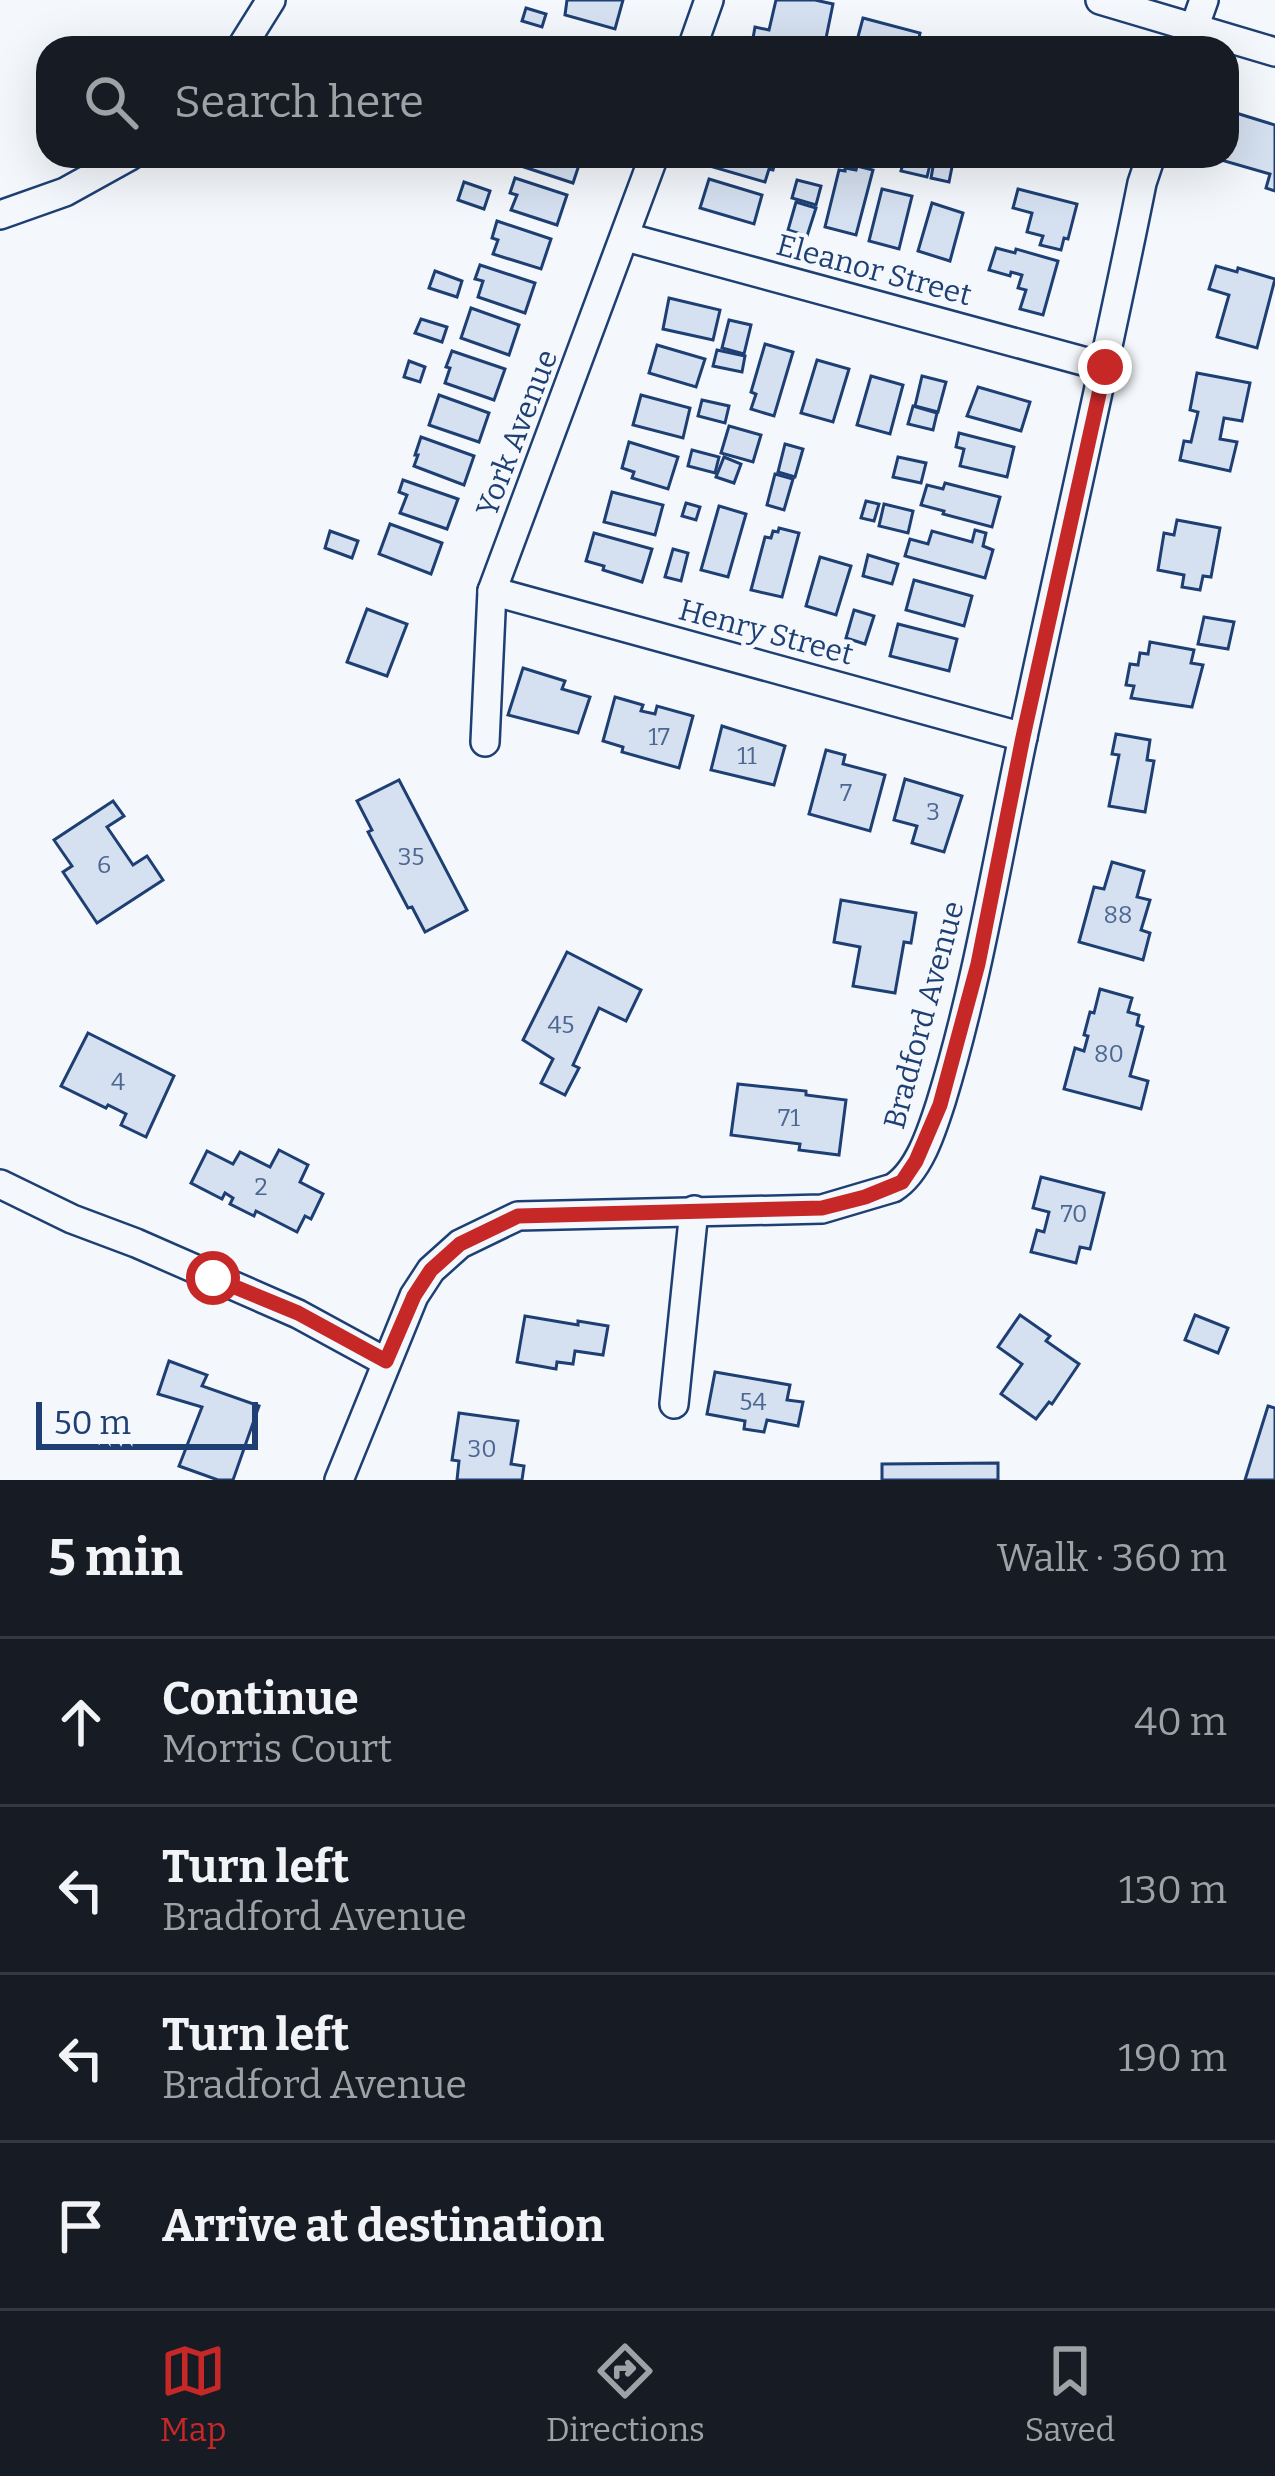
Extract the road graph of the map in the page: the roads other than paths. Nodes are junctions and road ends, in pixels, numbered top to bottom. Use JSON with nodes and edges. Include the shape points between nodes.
{"nodes":[{"id":1,"x":271,"y":0,"type":"edge"},
{"id":2,"x":709,"y":0,"type":"edge"},
{"id":3,"x":1100,"y":0,"type":"edge"},
{"id":4,"x":1204,"y":0,"type":"edge"},
{"id":5,"x":248,"y":36,"type":"edge"},
{"id":6,"x":696,"y":36,"type":"edge"},
{"id":7,"x":1186,"y":36,"type":"edge"},
{"id":8,"x":1192,"y":36,"type":"edge"},
{"id":9,"x":1239,"y":46,"type":"edge"},
{"id":10,"x":1275,"y":52,"type":"edge"},
{"id":11,"x":108,"y":168,"type":"edge"},
{"id":12,"x":650,"y":168,"type":"edge"},
{"id":13,"x":1147,"y":168,"type":"edge"},
{"id":14,"x":0,"y":215,"type":"edge"},
{"id":15,"x":626,"y":237,"type":"junction"},
{"id":16,"x":1105,"y":367,"type":"junction"},
{"id":17,"x":492,"y":592,"type":"junction"},
{"id":18,"x":1023,"y":737,"type":"junction"},
{"id":19,"x":485,"y":742,"type":"dead end"},
{"id":20,"x":0,"y":1184,"type":"edge"},
{"id":21,"x":694,"y":1210,"type":"junction"},
{"id":22,"x":386,"y":1361,"type":"junction"},
{"id":23,"x":674,"y":1404,"type":"dead end"},
{"id":24,"x":339,"y":1480,"type":"edge"}],
"edges":[{"from":1,"to":5,"type":"street"},
{"from":2,"to":6,"type":"street"},
{"from":3,"to":7,"type":"street"},
{"from":4,"to":8,"type":"street"},
{"from":9,"to":10,"type":"street"},
{"from":11,"to":14,"type":"street"},
{"from":12,"to":15,"type":"street","name":"York Avenue"},
{"from":13,"to":16,"type":"street","name":"Bradford Avenue"},
{"from":15,"to":16,"type":"street","name":"Eleanor Street"},
{"from":15,"to":17,"type":"street","name":"York Avenue"},
{"from":16,"to":18,"type":"street","name":"Bradford Avenue"},
{"from":17,"to":18,"type":"street","name":"Henry Street"},
{"from":17,"to":19,"type":"street","name":"York Avenue"},
{"from":18,"to":21,"type":"street","name":"Bradford Avenue","via":[[978,964],[940,1105],[902,1182],[822,1208]]},
{"from":20,"to":22,"type":"street","via":[[298,1313]]},
{"from":21,"to":22,"type":"street","name":"Bradford Avenue","via":[[518,1216],[460,1244],[431,1270]]},
{"from":21,"to":23,"type":"street"},
{"from":22,"to":24,"type":"street","name":"Bradford Avenue"}]}
